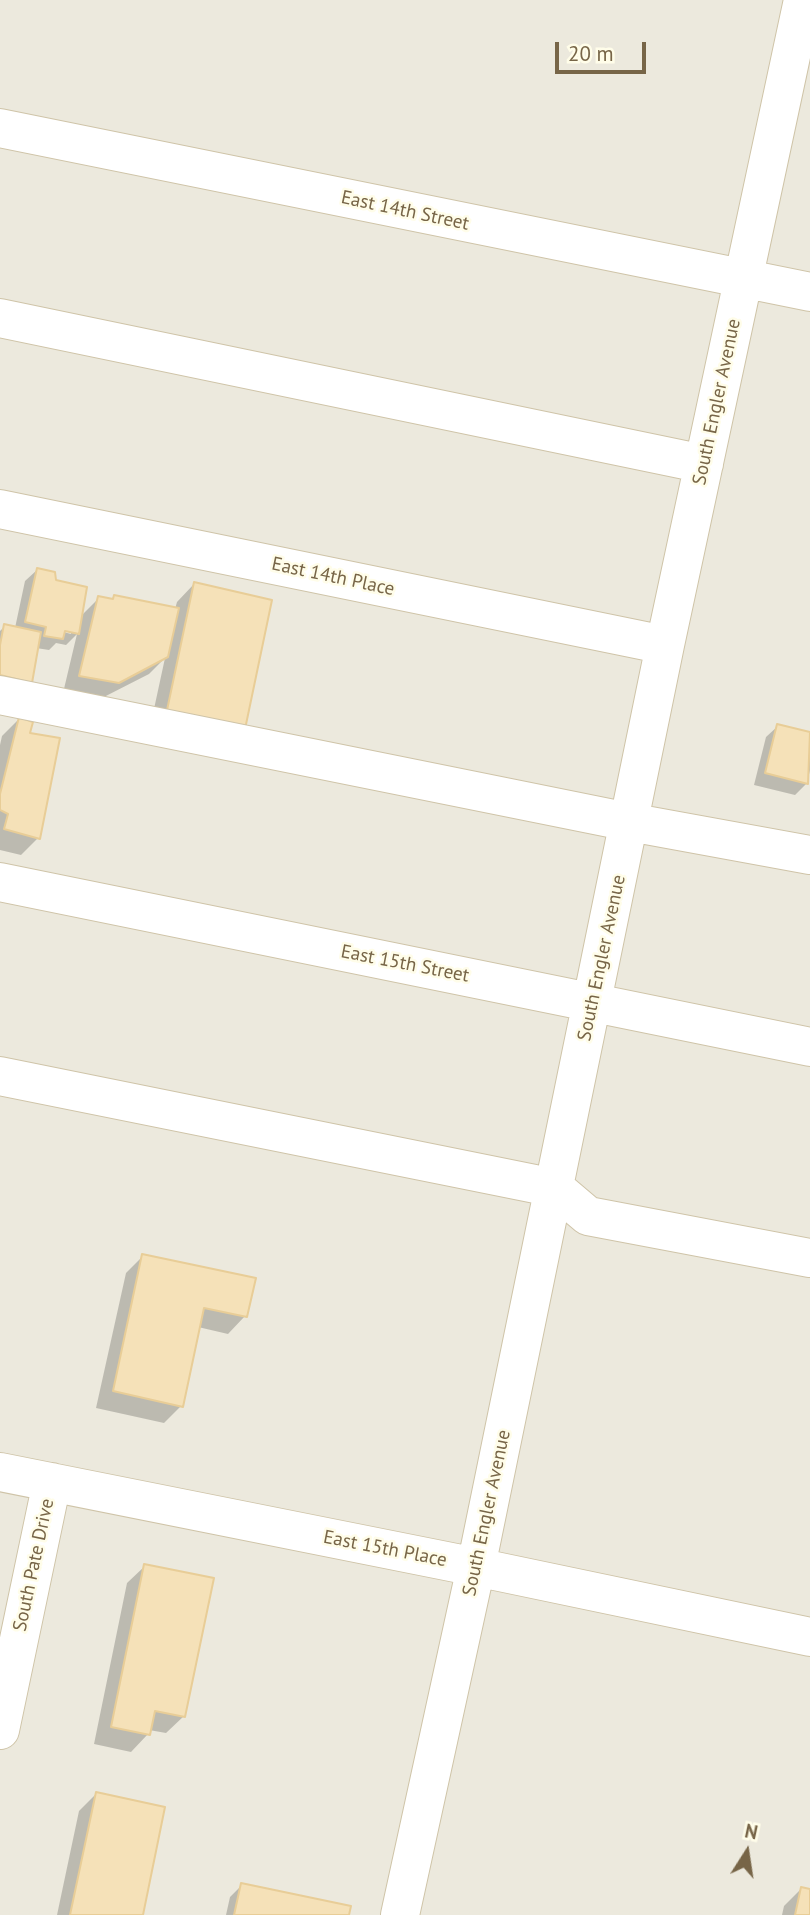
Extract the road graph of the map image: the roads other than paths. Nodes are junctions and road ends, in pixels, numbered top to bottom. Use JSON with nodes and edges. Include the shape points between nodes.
{"nodes":[{"id":1,"x":803,"y":0,"type":"edge"},
{"id":2,"x":0,"y":128,"type":"edge"},
{"id":3,"x":744,"y":280,"type":"junction"},
{"id":4,"x":810,"y":292,"type":"edge"},
{"id":5,"x":0,"y":318,"type":"edge"},
{"id":6,"x":704,"y":464,"type":"junction"},
{"id":7,"x":0,"y":509,"type":"edge"},
{"id":8,"x":665,"y":645,"type":"junction"},
{"id":9,"x":0,"y":695,"type":"edge"},
{"id":10,"x":629,"y":822,"type":"junction"},
{"id":11,"x":810,"y":855,"type":"edge"},
{"id":12,"x":0,"y":882,"type":"edge"},
{"id":13,"x":593,"y":1002,"type":"junction"},
{"id":14,"x":810,"y":1047,"type":"edge"},
{"id":15,"x":0,"y":1076,"type":"edge"},
{"id":16,"x":555,"y":1188,"type":"junction"},
{"id":17,"x":810,"y":1258,"type":"edge"},
{"id":18,"x":0,"y":1472,"type":"edge"},
{"id":19,"x":52,"y":1482,"type":"junction"},
{"id":20,"x":476,"y":1567,"type":"junction"},
{"id":21,"x":810,"y":1636,"type":"edge"},
{"id":22,"x":0,"y":1730,"type":"edge"},
{"id":23,"x":400,"y":1915,"type":"edge"}],
"edges":[{"from":1,"to":3,"type":"street","name":"South Engler Avenue"},
{"from":2,"to":3,"type":"street","name":"East 14th Street"},
{"from":3,"to":4,"type":"street","name":"East 14th Street"},
{"from":3,"to":6,"type":"street","name":"South Engler Avenue"},
{"from":5,"to":6,"type":"street"},
{"from":6,"to":8,"type":"street","name":"South Engler Avenue"},
{"from":7,"to":8,"type":"street","name":"East 14th Place"},
{"from":8,"to":10,"type":"street","name":"South Engler Avenue"},
{"from":9,"to":10,"type":"street"},
{"from":10,"to":11,"type":"street"},
{"from":10,"to":13,"type":"street","name":"South Engler Avenue"},
{"from":12,"to":13,"type":"street","name":"East 15th Street"},
{"from":13,"to":14,"type":"street","name":"East 15th Street"},
{"from":13,"to":16,"type":"street","name":"South Engler Avenue"},
{"from":15,"to":16,"type":"street"},
{"from":16,"to":17,"type":"street","via":[[588,1216]]},
{"from":16,"to":20,"type":"street","name":"South Engler Avenue"},
{"from":18,"to":19,"type":"street","name":"East 15th Place"},
{"from":19,"to":20,"type":"street","name":"East 15th Place"},
{"from":19,"to":22,"type":"street","name":"South Pate Drive"},
{"from":20,"to":21,"type":"street","name":"East 15th Place"},
{"from":20,"to":23,"type":"street","name":"South Engler Avenue"}]}
